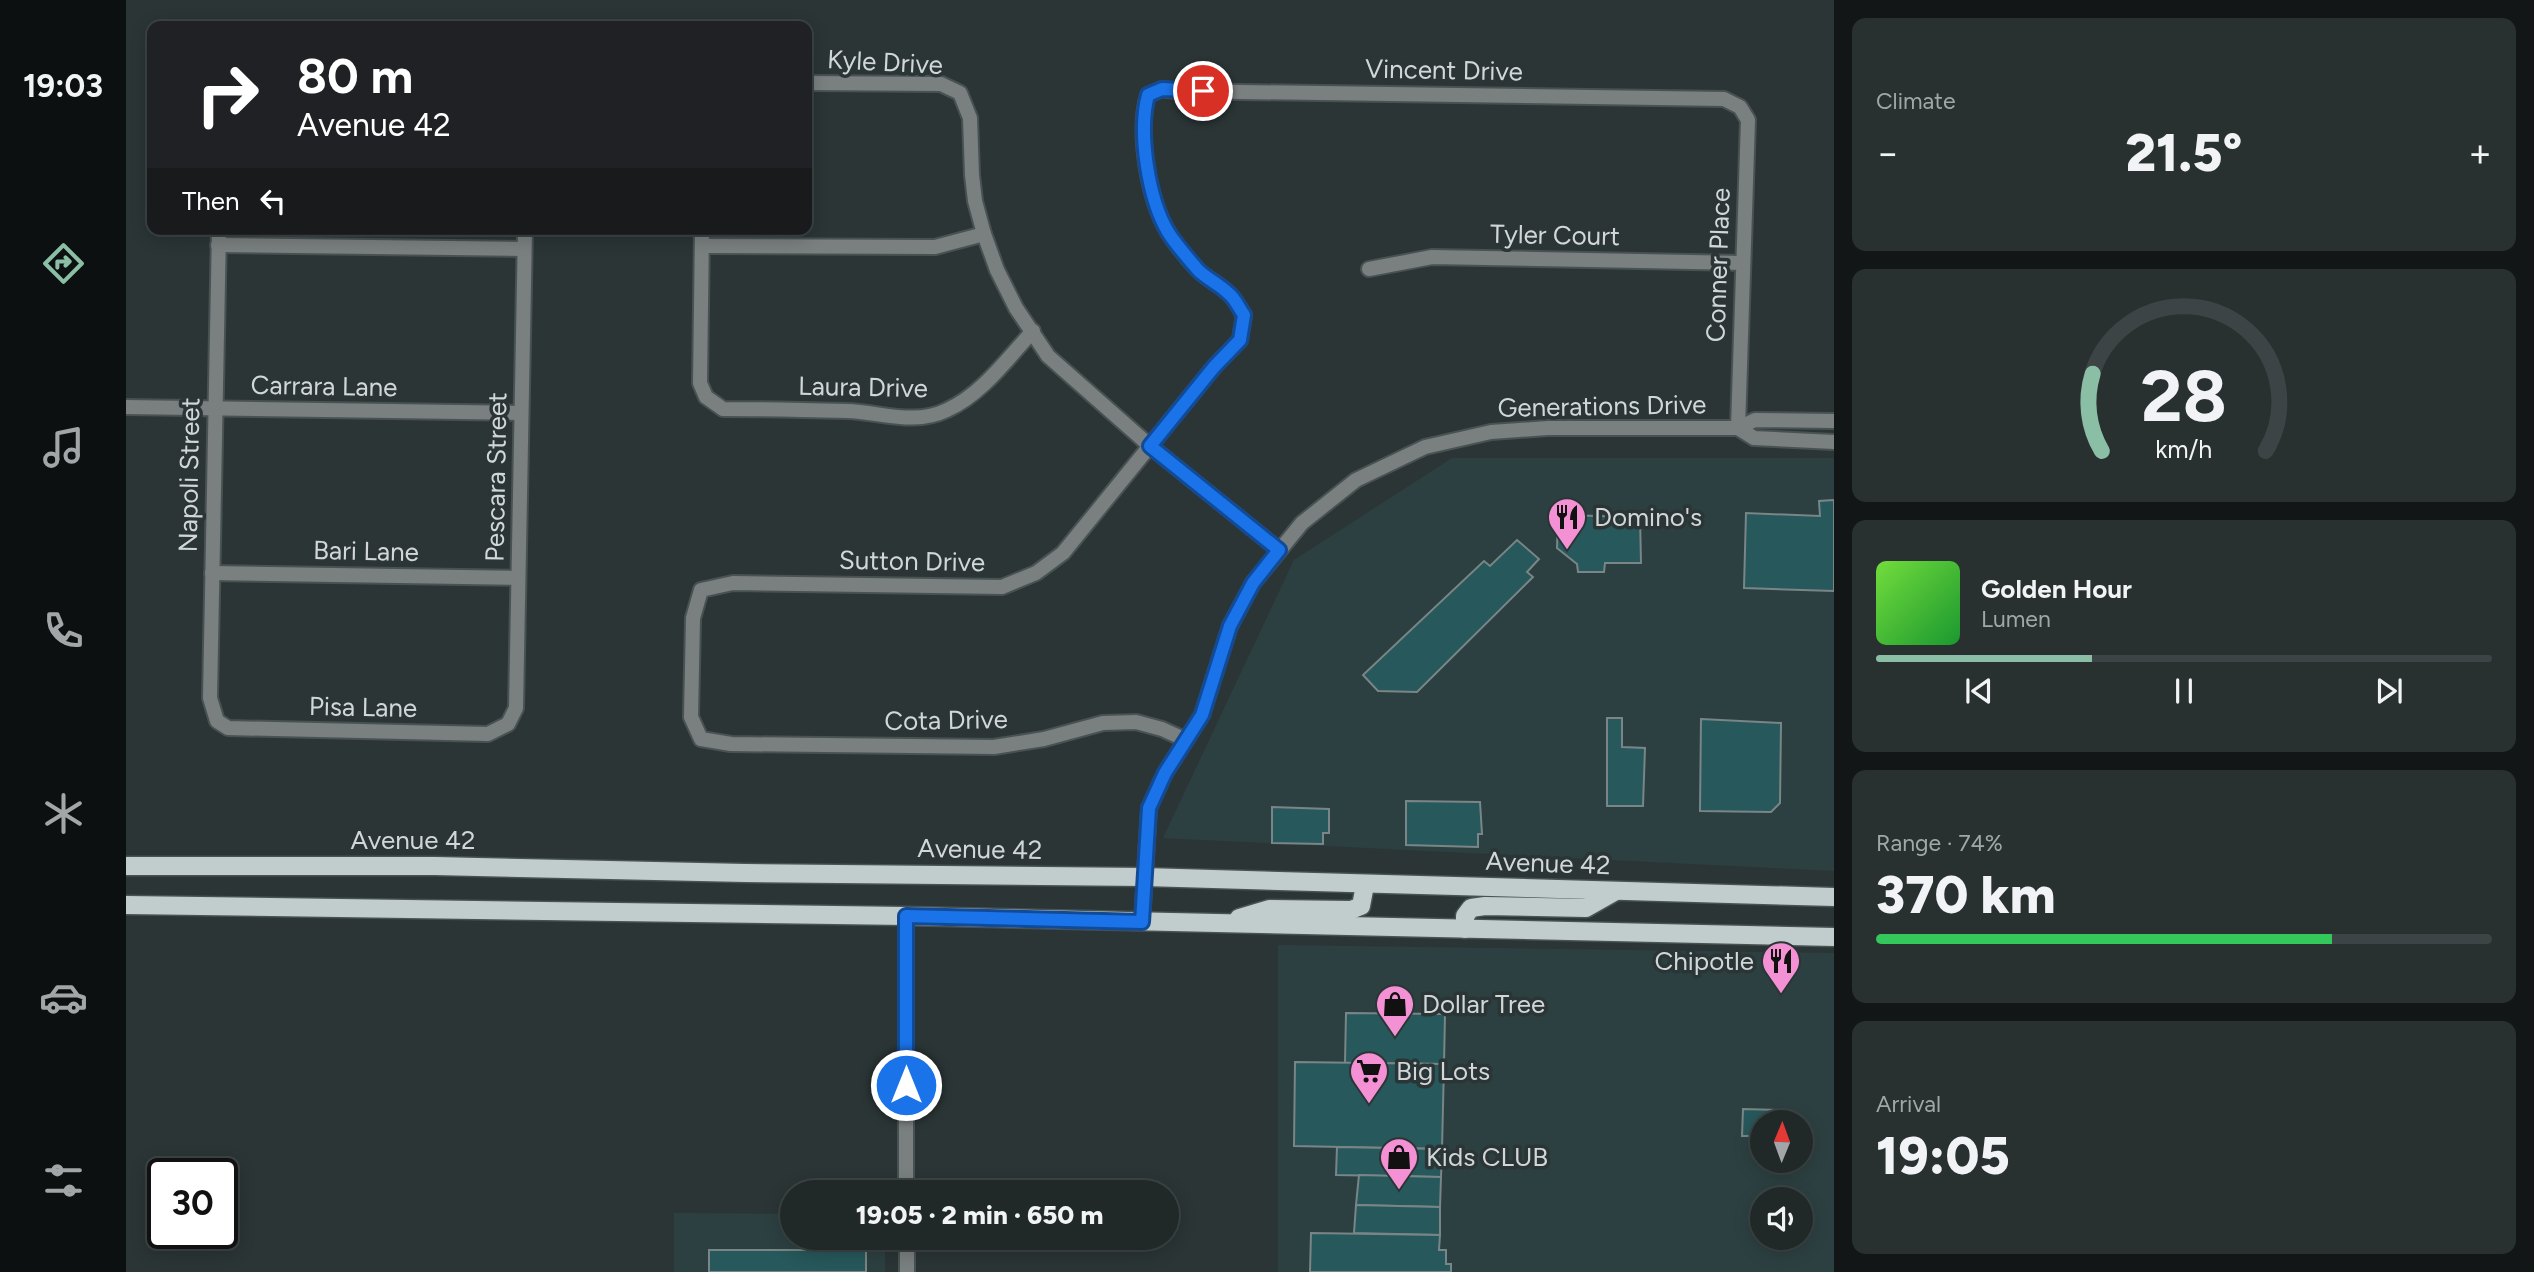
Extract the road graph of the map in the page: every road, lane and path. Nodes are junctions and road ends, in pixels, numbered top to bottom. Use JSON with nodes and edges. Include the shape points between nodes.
{"nodes":[{"id":1,"x":812,"y":83,"type":"edge"},
{"id":2,"x":1740,"y":107,"type":"joint"},
{"id":3,"x":984,"y":234,"type":"junction"},
{"id":4,"x":219,"y":235,"type":"edge"},
{"id":5,"x":525,"y":235,"type":"edge"},
{"id":6,"x":702,"y":235,"type":"edge"},
{"id":7,"x":218,"y":245,"type":"junction"},
{"id":8,"x":702,"y":246,"type":"junction"},
{"id":9,"x":524,"y":249,"type":"junction"},
{"id":10,"x":1742,"y":263,"type":"junction"},
{"id":11,"x":1369,"y":270,"type":"dead end"},
{"id":12,"x":1244,"y":315,"type":"joint"},
{"id":13,"x":1033,"y":331,"type":"junction"},
{"id":14,"x":126,"y":407,"type":"edge"},
{"id":15,"x":215,"y":408,"type":"junction"},
{"id":16,"x":521,"y":413,"type":"junction"},
{"id":17,"x":1834,"y":421,"type":"edge"},
{"id":18,"x":1738,"y":428,"type":"junction"},
{"id":19,"x":1834,"y":442,"type":"edge"},
{"id":20,"x":1150,"y":446,"type":"junction"},
{"id":21,"x":1279,"y":550,"type":"junction"},
{"id":22,"x":212,"y":573,"type":"junction"},
{"id":23,"x":518,"y":578,"type":"junction"},
{"id":24,"x":217,"y":721,"type":"joint"},
{"id":25,"x":508,"y":724,"type":"joint"},
{"id":26,"x":701,"y":739,"type":"joint"},
{"id":27,"x":1186,"y":740,"type":"junction"},
{"id":28,"x":126,"y":866,"type":"edge"},
{"id":29,"x":1145,"y":877,"type":"junction"},
{"id":30,"x":1365,"y":885,"type":"junction"},
{"id":31,"x":1616,"y":891,"type":"junction"},
{"id":32,"x":1834,"y":897,"type":"edge"},
{"id":33,"x":126,"y":905,"type":"edge"},
{"id":34,"x":906,"y":916,"type":"junction"},
{"id":35,"x":1142,"y":922,"type":"junction"},
{"id":36,"x":1222,"y":924,"type":"junction"},
{"id":37,"x":1465,"y":929,"type":"junction"},
{"id":38,"x":1834,"y":937,"type":"edge"},
{"id":39,"x":906,"y":1180,"type":"edge"},
{"id":40,"x":906,"y":1250,"type":"edge"},
{"id":41,"x":907,"y":1272,"type":"edge"}],
"edges":[{"from":1,"to":3,"type":"street","name":"Kyle Drive","via":[[942,84],[960,93],[970,118],[975,201]]},
{"from":2,"to":10,"type":"street","name":"Conner Place","via":[[1748,120]]},
{"from":2,"to":12,"type":"street","name":"Vincent Drive","via":[[1724,99],[1162,89],[1148,95],[1143,113],[1157,210],[1182,251],[1200,272],[1230,294]]},
{"from":3,"to":8,"type":"street","via":[[935,247]]},
{"from":3,"to":13,"type":"street","via":[[1016,308]]},
{"from":4,"to":7,"type":"street","name":"Napoli Street"},
{"from":5,"to":9,"type":"street","name":"Pescara Street"},
{"from":6,"to":8,"type":"street"},
{"from":7,"to":9,"type":"street"},
{"from":7,"to":15,"type":"street","name":"Napoli Street"},
{"from":8,"to":13,"type":"street","name":"Laura Drive","via":[[700,383],[706,397],[723,409],[850,411],[925,418],[974,394]]},
{"from":9,"to":16,"type":"street","name":"Pescara Street"},
{"from":10,"to":11,"type":"street","name":"Tyler Court","via":[[1432,257]]},
{"from":10,"to":18,"type":"street","name":"Conner Place"},
{"from":12,"to":20,"type":"street","name":"Sutton Drive","via":[[1240,340]]},
{"from":13,"to":20,"type":"street","via":[[1048,356]]},
{"from":14,"to":15,"type":"street","name":"Carrara Lane"},
{"from":15,"to":16,"type":"street","name":"Carrara Lane"},
{"from":15,"to":22,"type":"street","name":"Napoli Street"},
{"from":16,"to":23,"type":"street","name":"Pescara Street"},
{"from":17,"to":18,"type":"street","name":"Generations Drive","via":[[1755,420]]},
{"from":18,"to":19,"type":"street","name":"Generations Drive","via":[[1754,438]]},
{"from":18,"to":21,"type":"street","name":"Generations Drive","via":[[1548,428],[1491,432],[1425,447],[1356,480],[1302,523]]},
{"from":20,"to":21,"type":"street"},
{"from":20,"to":26,"type":"street","name":"Sutton Drive","via":[[1063,553],[1035,573],[1002,587],[733,583],[701,590],[693,618],[691,716]]},
{"from":21,"to":27,"type":"street","name":"Generations Drive","via":[[1253,583],[1230,626],[1202,715]]},
{"from":22,"to":23,"type":"street","name":"Bari Lane"},
{"from":22,"to":24,"type":"street","name":"Napoli Street","via":[[209,698]]},
{"from":23,"to":25,"type":"street","name":"Pescara Street","via":[[516,708]]},
{"from":24,"to":25,"type":"street","name":"Pisa Lane","via":[[228,728],[488,734]]},
{"from":26,"to":27,"type":"street","name":"Cota Drive","via":[[731,744],[994,747],[1103,723],[1136,722]]},
{"from":27,"to":29,"type":"street","name":"Generations Drive","via":[[1149,808]]},
{"from":28,"to":29,"type":"main road","name":"Avenue 42"},
{"from":29,"to":30,"type":"main road","name":"Avenue 42"},
{"from":29,"to":35,"type":"street","name":"Generations Drive"},
{"from":30,"to":31,"type":"main road","name":"Avenue 42"},
{"from":30,"to":36,"type":"main road","via":[[1361,906],[1351,910],[1269,909]]},
{"from":31,"to":32,"type":"main road","name":"Avenue 42"},
{"from":31,"to":37,"type":"main road","via":[[1586,908],[1471,908],[1465,916]]},
{"from":33,"to":34,"type":"main road"},
{"from":34,"to":35,"type":"main road"},
{"from":34,"to":39,"type":"street"},
{"from":35,"to":36,"type":"main road"},
{"from":36,"to":37,"type":"main road"},
{"from":37,"to":38,"type":"main road"},
{"from":40,"to":41,"type":"street"}]}
